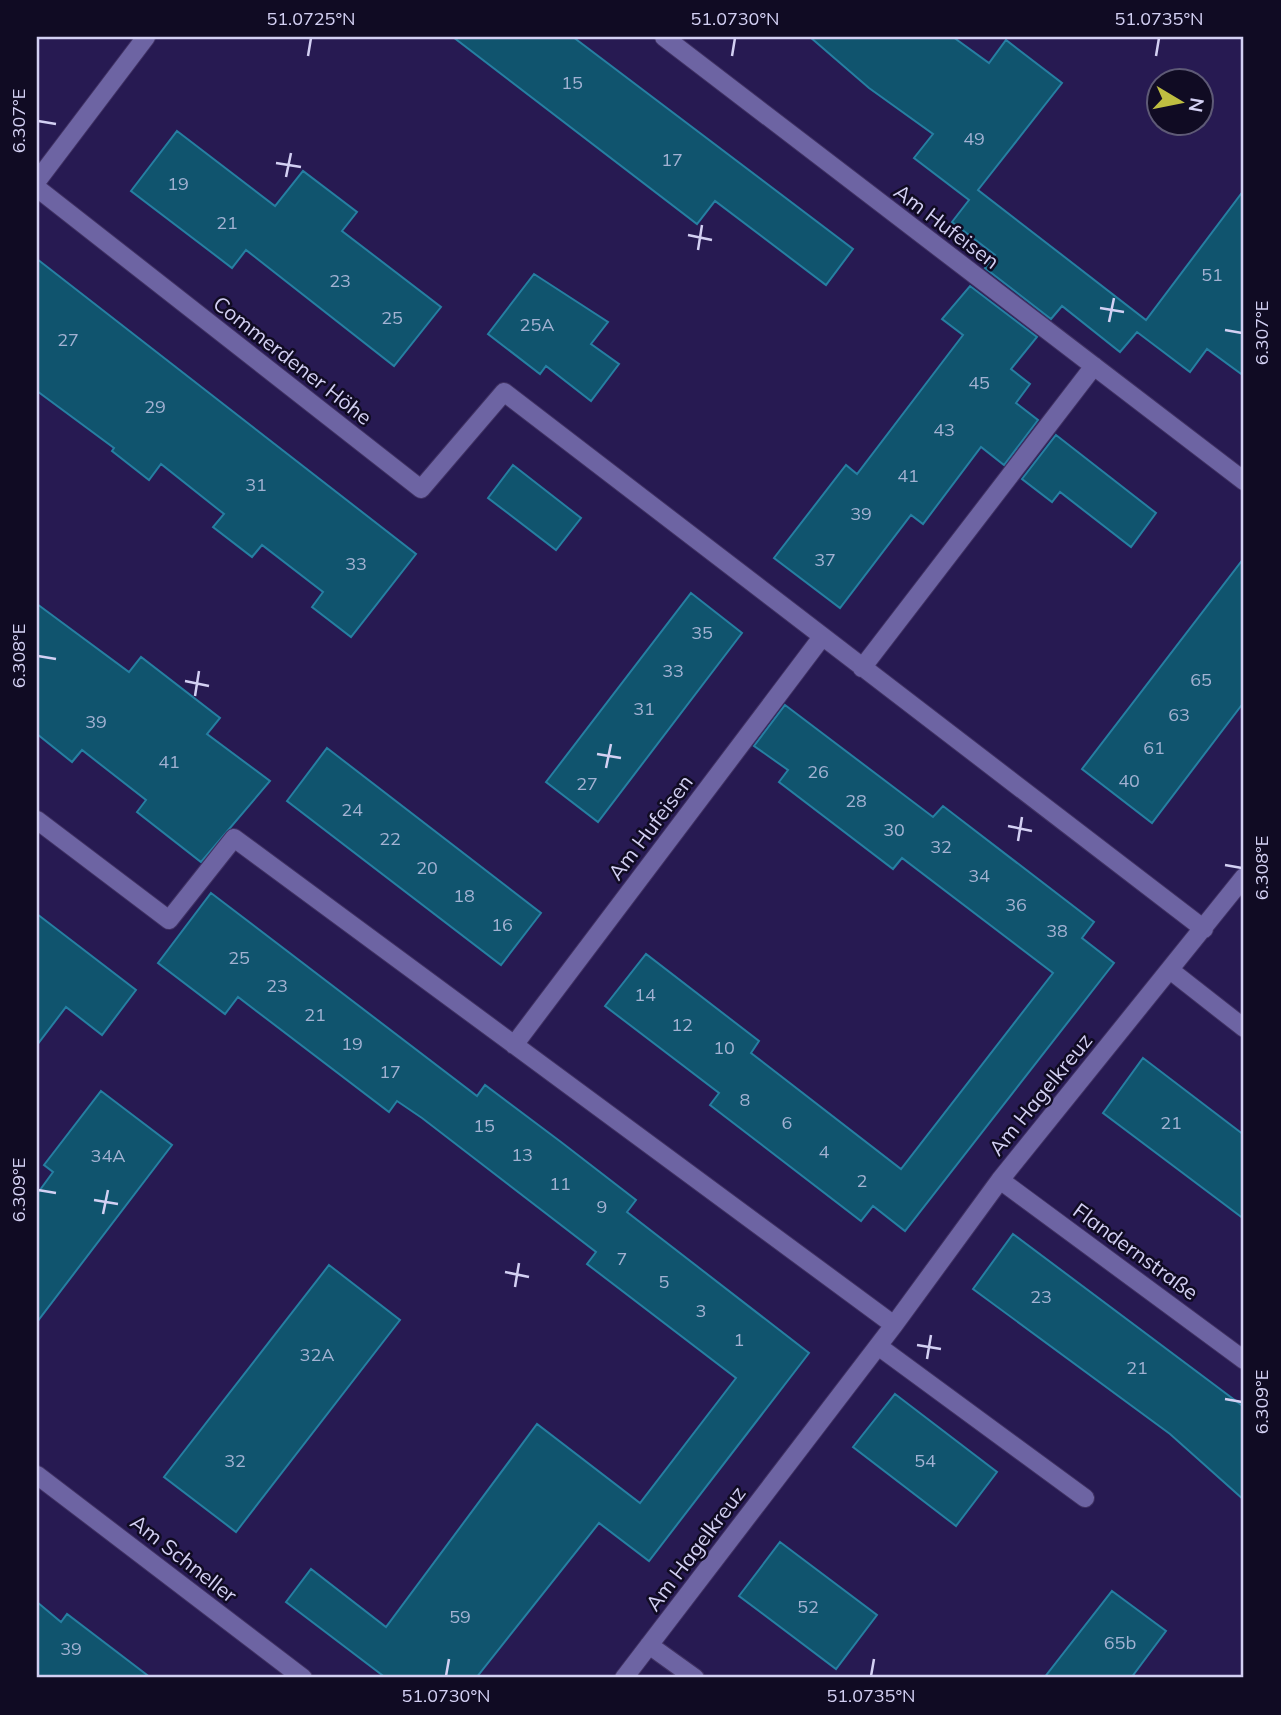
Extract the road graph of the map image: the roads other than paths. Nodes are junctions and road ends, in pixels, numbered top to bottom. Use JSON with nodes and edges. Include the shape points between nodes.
{"nodes":[{"id":1,"x":146,"y":37,"type":"edge"},
{"id":2,"x":664,"y":37,"type":"edge"},
{"id":3,"x":37,"y":181,"type":"edge"},
{"id":4,"x":37,"y":188,"type":"edge"},
{"id":5,"x":1094,"y":366,"type":"junction"},
{"id":6,"x":1244,"y":481,"type":"edge"},
{"id":7,"x":822,"y":637,"type":"junction"},
{"id":8,"x":862,"y":668,"type":"junction"},
{"id":9,"x":37,"y":820,"type":"edge"},
{"id":10,"x":1244,"y":877,"type":"edge"},
{"id":11,"x":1203,"y":929,"type":"junction"},
{"id":12,"x":1170,"y":970,"type":"junction"},
{"id":13,"x":1244,"y":1028,"type":"edge"},
{"id":14,"x":514,"y":1045,"type":"junction"},
{"id":15,"x":1000,"y":1180,"type":"junction"},
{"id":16,"x":894,"y":1325,"type":"junction"},
{"id":17,"x":878,"y":1346,"type":"junction"},
{"id":18,"x":1244,"y":1360,"type":"edge"},
{"id":19,"x":37,"y":1475,"type":"edge"},
{"id":20,"x":1084,"y":1498,"type":"dead end"},
{"id":21,"x":649,"y":1645,"type":"junction"},
{"id":22,"x":303,"y":1678,"type":"edge"},
{"id":23,"x":624,"y":1678,"type":"edge"},
{"id":24,"x":695,"y":1678,"type":"edge"}],
"edges":[{"from":1,"to":3,"type":"street"},
{"from":2,"to":5,"type":"street","name":"Am Hufeisen"},
{"from":4,"to":7,"type":"street","name":"Commerdener Höhe","via":[[421,489],[504,392]]},
{"from":5,"to":6,"type":"street","name":"Am Hufeisen"},
{"from":5,"to":8,"type":"street"},
{"from":7,"to":8,"type":"street"},
{"from":7,"to":14,"type":"street","name":"Am Hufeisen"},
{"from":8,"to":11,"type":"street"},
{"from":9,"to":14,"type":"street","via":[[169,920],[234,838]]},
{"from":10,"to":11,"type":"street","name":"Am Hagelkreuz"},
{"from":11,"to":12,"type":"street","name":"Am Hagelkreuz"},
{"from":12,"to":13,"type":"street"},
{"from":12,"to":15,"type":"street","name":"Am Hagelkreuz"},
{"from":14,"to":16,"type":"street"},
{"from":15,"to":16,"type":"street","name":"Am Hagelkreuz"},
{"from":15,"to":18,"type":"street","name":"Flandernstraße"},
{"from":16,"to":17,"type":"street","name":"Am Hagelkreuz"},
{"from":17,"to":20,"type":"street"},
{"from":17,"to":21,"type":"street","name":"Am Hagelkreuz"},
{"from":19,"to":22,"type":"street","name":"Am Schneller"},
{"from":21,"to":23,"type":"street","name":"Am Hagelkreuz"},
{"from":21,"to":24,"type":"street"}]}
